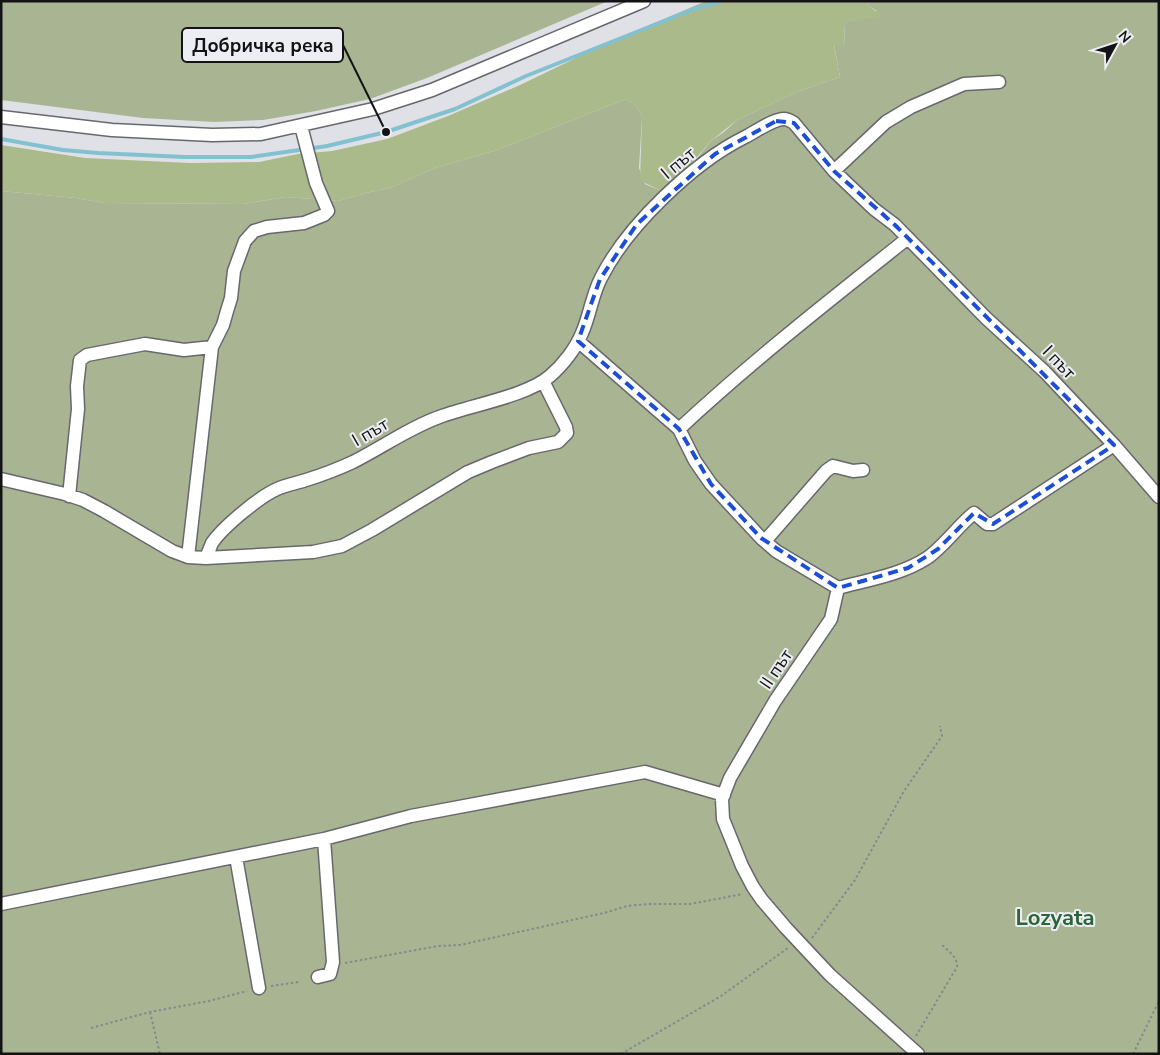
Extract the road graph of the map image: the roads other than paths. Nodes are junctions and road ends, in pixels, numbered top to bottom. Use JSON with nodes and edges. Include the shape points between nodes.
{"nodes":[{"id":1,"x":644,"y":1,"type":"edge"},
{"id":2,"x":999,"y":82,"type":"dead end"},
{"id":3,"x":1,"y":117,"type":"edge"},
{"id":4,"x":301,"y":126,"type":"junction"},
{"id":5,"x":834,"y":171,"type":"junction"},
{"id":6,"x":908,"y":238,"type":"junction"},
{"id":7,"x":578,"y":341,"type":"junction"},
{"id":8,"x":212,"y":347,"type":"junction"},
{"id":9,"x":543,"y":381,"type":"junction"},
{"id":10,"x":679,"y":429,"type":"junction"},
{"id":11,"x":1114,"y":444,"type":"junction"},
{"id":12,"x":863,"y":470,"type":"dead end"},
{"id":13,"x":1,"y":479,"type":"edge"},
{"id":14,"x":69,"y":496,"type":"junction"},
{"id":15,"x":1159,"y":497,"type":"edge"},
{"id":16,"x":765,"y":541,"type":"junction"},
{"id":17,"x":188,"y":557,"type":"junction"},
{"id":18,"x":206,"y":558,"type":"junction"},
{"id":19,"x":838,"y":588,"type":"junction"},
{"id":20,"x":724,"y":795,"type":"junction"},
{"id":21,"x":324,"y":838,"type":"junction"},
{"id":22,"x":236,"y":857,"type":"junction"},
{"id":23,"x":1,"y":904,"type":"edge"},
{"id":24,"x":318,"y":977,"type":"dead end"},
{"id":25,"x":259,"y":988,"type":"road end"},
{"id":26,"x":914,"y":1050,"type":"edge"}],
"edges":[{"from":1,"to":4,"type":"street","via":[[432,90],[373,109]]},
{"from":2,"to":5,"type":"street","via":[[964,84],[911,107],[886,122]]},
{"from":3,"to":4,"type":"street","via":[[112,130],[212,135],[262,134]]},
{"from":4,"to":8,"type":"street","via":[[314,176],[328,211],[304,223],[267,227],[250,234],[234,271],[223,325]]},
{"from":5,"to":6,"type":"street","name":"І път"},
{"from":5,"to":7,"type":"street","name":"І път","via":[[794,123],[785,118],[715,154],[637,224],[620,246],[600,279]]},
{"from":6,"to":10,"type":"street","via":[[792,330]]},
{"from":6,"to":11,"type":"street","name":"І път"},
{"from":7,"to":9,"type":"street","name":"І път","via":[[564,361]]},
{"from":7,"to":10,"type":"street"},
{"from":8,"to":14,"type":"street","via":[[184,350],[145,344],[87,355],[80,360]]},
{"from":8,"to":17,"type":"street"},
{"from":9,"to":18,"type":"street","name":"І път","via":[[505,397],[441,416],[406,431],[354,462],[278,488],[230,524],[213,543]]},
{"from":9,"to":18,"type":"street","via":[[566,427],[567,433],[558,442],[529,448],[468,472],[342,546],[313,552]]},
{"from":10,"to":16,"type":"street","via":[[711,484]]},
{"from":11,"to":15,"type":"street","name":"І път"},
{"from":11,"to":19,"type":"street","via":[[993,524],[986,524],[974,512],[927,558],[908,568]]},
{"from":12,"to":16,"type":"street","via":[[833,466],[826,471]]},
{"from":13,"to":14,"type":"street"},
{"from":14,"to":17,"type":"street","via":[[104,510],[172,551]]},
{"from":16,"to":19,"type":"street"},
{"from":17,"to":18,"type":"street"},
{"from":19,"to":20,"type":"street","name":"ІІ път","via":[[831,619],[775,702],[730,778]]},
{"from":20,"to":21,"type":"street","via":[[644,772],[411,816]]},
{"from":20,"to":26,"type":"street","name":"ІІ път","via":[[723,819],[756,891],[830,975]]},
{"from":21,"to":22,"type":"street"},
{"from":21,"to":24,"type":"street","via":[[332,962],[330,974]]},
{"from":22,"to":23,"type":"street"},
{"from":22,"to":25,"type":"street"}]}
